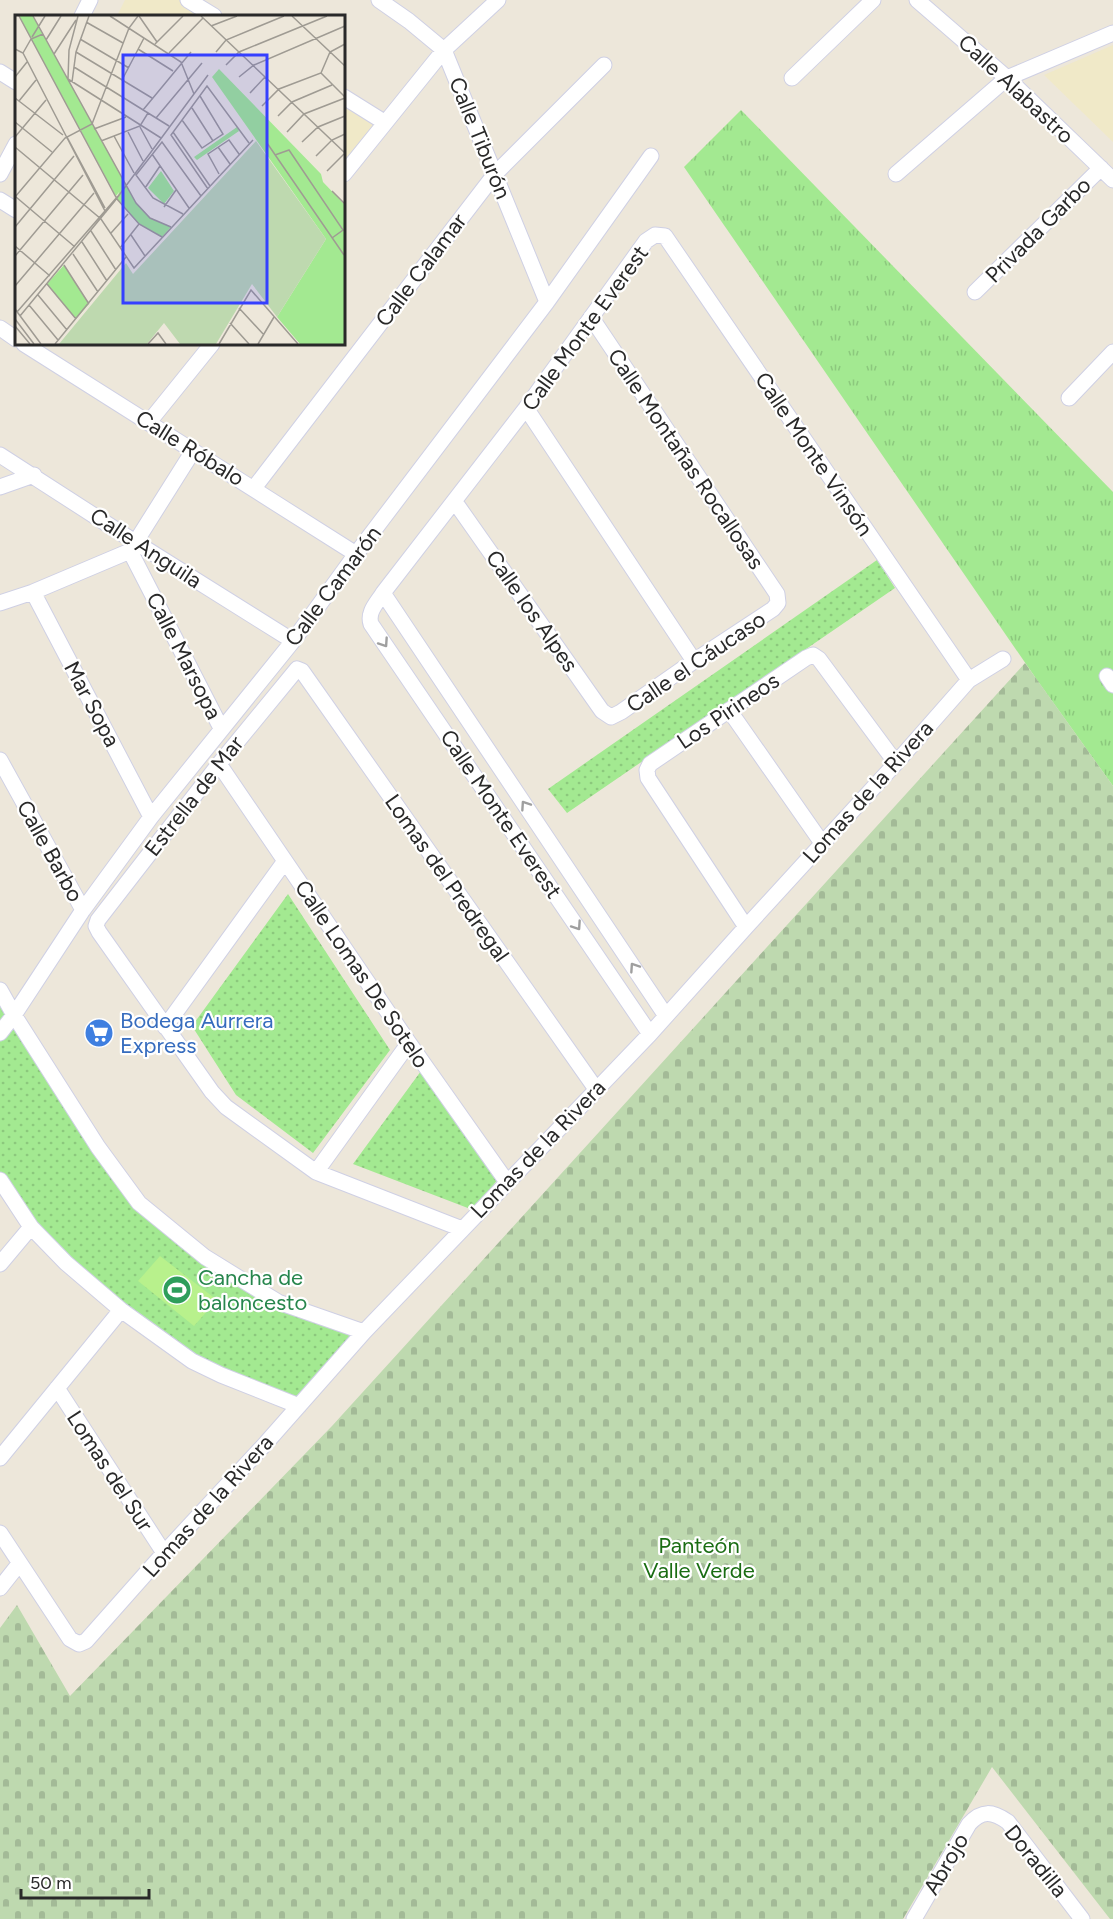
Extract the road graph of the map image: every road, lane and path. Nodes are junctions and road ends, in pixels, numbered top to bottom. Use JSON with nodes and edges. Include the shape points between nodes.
{"nodes":[{"id":1,"x":90,"y":0,"type":"edge"},
{"id":2,"x":188,"y":0,"type":"edge"},
{"id":3,"x":379,"y":0,"type":"edge"},
{"id":4,"x":498,"y":0,"type":"edge"},
{"id":5,"x":873,"y":0,"type":"edge"},
{"id":6,"x":917,"y":0,"type":"edge"},
{"id":7,"x":82,"y":15,"type":"edge"},
{"id":8,"x":212,"y":15,"type":"edge"},
{"id":9,"x":1113,"y":33,"type":"edge"},
{"id":10,"x":444,"y":50,"type":"junction"},
{"id":11,"x":604,"y":64,"type":"dead end"},
{"id":12,"x":0,"y":72,"type":"edge"},
{"id":13,"x":792,"y":78,"type":"dead end"},
{"id":14,"x":1007,"y":78,"type":"junction"},
{"id":15,"x":15,"y":81,"type":"edge"},
{"id":16,"x":345,"y":98,"type":"edge"},
{"id":17,"x":384,"y":122,"type":"junction"},
{"id":18,"x":15,"y":146,"type":"edge"},
{"id":19,"x":651,"y":156,"type":"dead end"},
{"id":20,"x":1101,"y":168,"type":"junction"},
{"id":21,"x":345,"y":173,"type":"edge"},
{"id":22,"x":0,"y":174,"type":"edge"},
{"id":23,"x":495,"y":174,"type":"junction"},
{"id":24,"x":896,"y":174,"type":"dead end"},
{"id":25,"x":1113,"y":180,"type":"edge"},
{"id":26,"x":0,"y":200,"type":"edge"},
{"id":27,"x":15,"y":209,"type":"edge"},
{"id":28,"x":655,"y":236,"type":"joint"},
{"id":29,"x":975,"y":292,"type":"dead end"},
{"id":30,"x":547,"y":302,"type":"junction"},
{"id":31,"x":591,"y":317,"type":"junction"},
{"id":32,"x":0,"y":328,"type":"edge"},
{"id":33,"x":15,"y":338,"type":"edge"},
{"id":34,"x":26,"y":345,"type":"edge"},
{"id":35,"x":211,"y":345,"type":"edge"},
{"id":36,"x":1113,"y":352,"type":"edge"},
{"id":37,"x":1069,"y":398,"type":"dead end"},
{"id":38,"x":526,"y":408,"type":"junction"},
{"id":39,"x":149,"y":422,"type":"junction"},
{"id":40,"x":193,"y":451,"type":"junction"},
{"id":41,"x":0,"y":454,"type":"edge"},
{"id":42,"x":33,"y":475,"type":"junction"},
{"id":43,"x":0,"y":487,"type":"edge"},
{"id":44,"x":254,"y":488,"type":"junction"},
{"id":45,"x":455,"y":502,"type":"junction"},
{"id":46,"x":132,"y":547,"type":"junction"},
{"id":47,"x":356,"y":554,"type":"junction"},
{"id":48,"x":33,"y":592,"type":"junction"},
{"id":49,"x":383,"y":593,"type":"junction"},
{"id":50,"x":0,"y":603,"type":"edge"},
{"id":51,"x":778,"y":603,"type":"joint"},
{"id":52,"x":293,"y":640,"type":"junction"},
{"id":53,"x":1003,"y":659,"type":"dead end"},
{"id":54,"x":694,"y":661,"type":"junction"},
{"id":55,"x":297,"y":669,"type":"joint"},
{"id":56,"x":969,"y":680,"type":"junction"},
{"id":57,"x":729,"y":710,"type":"junction"},
{"id":58,"x":611,"y":717,"type":"joint"},
{"id":59,"x":221,"y":728,"type":"junction"},
{"id":60,"x":0,"y":760,"type":"edge"},
{"id":61,"x":219,"y":764,"type":"junction"},
{"id":62,"x":896,"y":764,"type":"junction"},
{"id":63,"x":151,"y":817,"type":"junction"},
{"id":64,"x":822,"y":843,"type":"junction"},
{"id":65,"x":285,"y":861,"type":"junction"},
{"id":66,"x":83,"y":910,"type":"junction"},
{"id":67,"x":746,"y":927,"type":"junction"},
{"id":68,"x":0,"y":990,"type":"edge"},
{"id":69,"x":14,"y":1015,"type":"junction"},
{"id":70,"x":666,"y":1016,"type":"junction"},
{"id":71,"x":165,"y":1027,"type":"junction"},
{"id":72,"x":0,"y":1032,"type":"edge"},
{"id":73,"x":650,"y":1034,"type":"junction"},
{"id":74,"x":409,"y":1043,"type":"junction"},
{"id":75,"x":596,"y":1089,"type":"junction"},
{"id":76,"x":316,"y":1172,"type":"junction"},
{"id":77,"x":0,"y":1180,"type":"edge"},
{"id":78,"x":507,"y":1182,"type":"junction"},
{"id":79,"x":32,"y":1227,"type":"junction"},
{"id":80,"x":462,"y":1229,"type":"junction"},
{"id":81,"x":0,"y":1263,"type":"edge"},
{"id":82,"x":121,"y":1310,"type":"junction"},
{"id":83,"x":364,"y":1332,"type":"junction"},
{"id":84,"x":57,"y":1388,"type":"junction"},
{"id":85,"x":299,"y":1406,"type":"junction"},
{"id":86,"x":0,"y":1458,"type":"edge"},
{"id":87,"x":0,"y":1533,"type":"edge"},
{"id":88,"x":164,"y":1553,"type":"junction"},
{"id":89,"x":20,"y":1564,"type":"junction"},
{"id":90,"x":0,"y":1588,"type":"edge"},
{"id":91,"x":983,"y":1814,"type":"joint"},
{"id":92,"x":914,"y":1919,"type":"edge"},
{"id":93,"x":1082,"y":1919,"type":"edge"}],
"edges":[{"from":1,"to":7,"type":"street"},
{"from":2,"to":8,"type":"street"},
{"from":3,"to":10,"type":"street","name":"Calle Tiburón"},
{"from":4,"to":10,"type":"street"},
{"from":5,"to":13,"type":"street"},
{"from":6,"to":14,"type":"street","name":"Calle Alabastro"},
{"from":9,"to":14,"type":"street"},
{"from":10,"to":17,"type":"street"},
{"from":10,"to":23,"type":"street","name":"Calle Tiburón"},
{"from":11,"to":23,"type":"street","name":"Calle Calamar"},
{"from":12,"to":15,"type":"street"},
{"from":14,"to":20,"type":"street","name":"Calle Alabastro"},
{"from":14,"to":24,"type":"street"},
{"from":16,"to":17,"type":"street"},
{"from":17,"to":21,"type":"street"},
{"from":18,"to":22,"type":"street"},
{"from":19,"to":30,"type":"street","name":"Calle Camarón"},
{"from":20,"to":25,"type":"street","name":"Calle Alabastro"},
{"from":20,"to":29,"type":"street","name":"Privada Garbo"},
{"from":23,"to":30,"type":"street","name":"Calle Tiburón"},
{"from":23,"to":44,"type":"street","name":"Calle Calamar"},
{"from":26,"to":27,"type":"street"},
{"from":28,"to":31,"type":"street","name":"Calle Monte Everest","via":[[646,242]]},
{"from":28,"to":56,"type":"street","name":"Calle Monte Vinsón","via":[[665,236]]},
{"from":30,"to":47,"type":"street","name":"Calle Camarón"},
{"from":31,"to":38,"type":"street","name":"Calle Monte Everest"},
{"from":31,"to":51,"type":"street","name":"Calle Montañas Rocallosas","via":[[777,594]]},
{"from":32,"to":33,"type":"street"},
{"from":34,"to":39,"type":"street","name":"Calle Róbalo"},
{"from":35,"to":39,"type":"street"},
{"from":36,"to":37,"type":"street"},
{"from":38,"to":45,"type":"street","name":"Calle Monte Everest"},
{"from":38,"to":54,"type":"street"},
{"from":39,"to":40,"type":"street","name":"Calle Róbalo"},
{"from":40,"to":44,"type":"street","name":"Calle Róbalo"},
{"from":40,"to":46,"type":"street"},
{"from":41,"to":42,"type":"street","name":"Calle Anguila"},
{"from":42,"to":43,"type":"street"},
{"from":42,"to":46,"type":"street","name":"Calle Anguila"},
{"from":44,"to":47,"type":"street","name":"Calle Róbalo"},
{"from":45,"to":49,"type":"street","name":"Calle Monte Everest"},
{"from":45,"to":58,"type":"street","name":"Calle los Alpes","via":[[602,711]]},
{"from":46,"to":48,"type":"street"},
{"from":46,"to":52,"type":"street","name":"Calle Anguila"},
{"from":46,"to":59,"type":"street","name":"Calle Marsopa"},
{"from":47,"to":52,"type":"street","name":"Calle Camarón"},
{"from":48,"to":50,"type":"street"},
{"from":48,"to":63,"type":"street","name":"Mar Sopa"},
{"from":70,"to":49,"type":"street","name":"Calle Monte Everest","one_way":true},
{"from":49,"to":73,"type":"street","name":"Calle Monte Everest","one_way":true,"via":[[371,612],[371,624]]},
{"from":51,"to":54,"type":"street","name":"Calle el Cáucaso"},
{"from":52,"to":59,"type":"street","name":"Calle Camarón"},
{"from":53,"to":56,"type":"street","name":"Lomas de la Rivera"},
{"from":54,"to":58,"type":"street","name":"Calle el Cáucaso"},
{"from":55,"to":61,"type":"street","name":"Estrella de Mar"},
{"from":55,"to":75,"type":"street","name":"Lomas del Predregal","via":[[309,680]]},
{"from":56,"to":62,"type":"street","name":"Lomas de la Rivera"},
{"from":57,"to":62,"type":"street","name":"Los Pirineos","via":[[813,656]]},
{"from":57,"to":64,"type":"street"},
{"from":57,"to":67,"type":"street","name":"Los Pirineos","via":[[646,770]]},
{"from":59,"to":63,"type":"street","name":"Calle Camarón"},
{"from":60,"to":66,"type":"street","name":"Calle Barbo"},
{"from":61,"to":65,"type":"street","name":"Calle Lomas De Sotelo"},
{"from":61,"to":71,"type":"street","name":"Estrella de Mar","via":[[96,926]]},
{"from":62,"to":64,"type":"street","name":"Lomas de la Rivera"},
{"from":63,"to":66,"type":"street","name":"Calle Camarón"},
{"from":64,"to":67,"type":"street","name":"Lomas de la Rivera"},
{"from":65,"to":71,"type":"street"},
{"from":65,"to":74,"type":"street","name":"Calle Lomas De Sotelo"},
{"from":66,"to":69,"type":"street","name":"Calle Camarón"},
{"from":67,"to":70,"type":"street","name":"Lomas de la Rivera"},
{"from":68,"to":69,"type":"street"},
{"from":69,"to":72,"type":"street","name":"Calle Camarón"},
{"from":69,"to":83,"type":"street","via":[[98,1147],[140,1203],[205,1257],[278,1302]]},
{"from":70,"to":73,"type":"street","name":"Lomas de la Rivera"},
{"from":71,"to":76,"type":"street","via":[[226,1107]]},
{"from":73,"to":75,"type":"street","name":"Lomas de la Rivera"},
{"from":74,"to":76,"type":"street"},
{"from":74,"to":78,"type":"street","name":"Calle Lomas De Sotelo"},
{"from":75,"to":78,"type":"street","name":"Lomas de la Rivera"},
{"from":76,"to":80,"type":"street"},
{"from":77,"to":79,"type":"street"},
{"from":78,"to":80,"type":"street","name":"Lomas de la Rivera"},
{"from":79,"to":81,"type":"street"},
{"from":79,"to":82,"type":"street","via":[[66,1263]]},
{"from":80,"to":83,"type":"street","name":"Lomas de la Rivera"},
{"from":82,"to":84,"type":"street"},
{"from":82,"to":85,"type":"street","via":[[192,1361]]},
{"from":83,"to":85,"type":"street","name":"Lomas de la Rivera"},
{"from":84,"to":86,"type":"street"},
{"from":84,"to":88,"type":"street","name":"Lomas del Sur"},
{"from":85,"to":88,"type":"street","name":"Lomas de la Rivera"},
{"from":87,"to":89,"type":"street"},
{"from":88,"to":89,"type":"street","name":"Lomas de la Rivera","via":[[87,1641],[79,1644],[70,1639]]},
{"from":89,"to":90,"type":"street"},
{"from":91,"to":92,"type":"street","name":"Abrojo","via":[[969,1824]]},
{"from":91,"to":93,"type":"street","name":"Doradilla","via":[[1008,1822]]}]}
